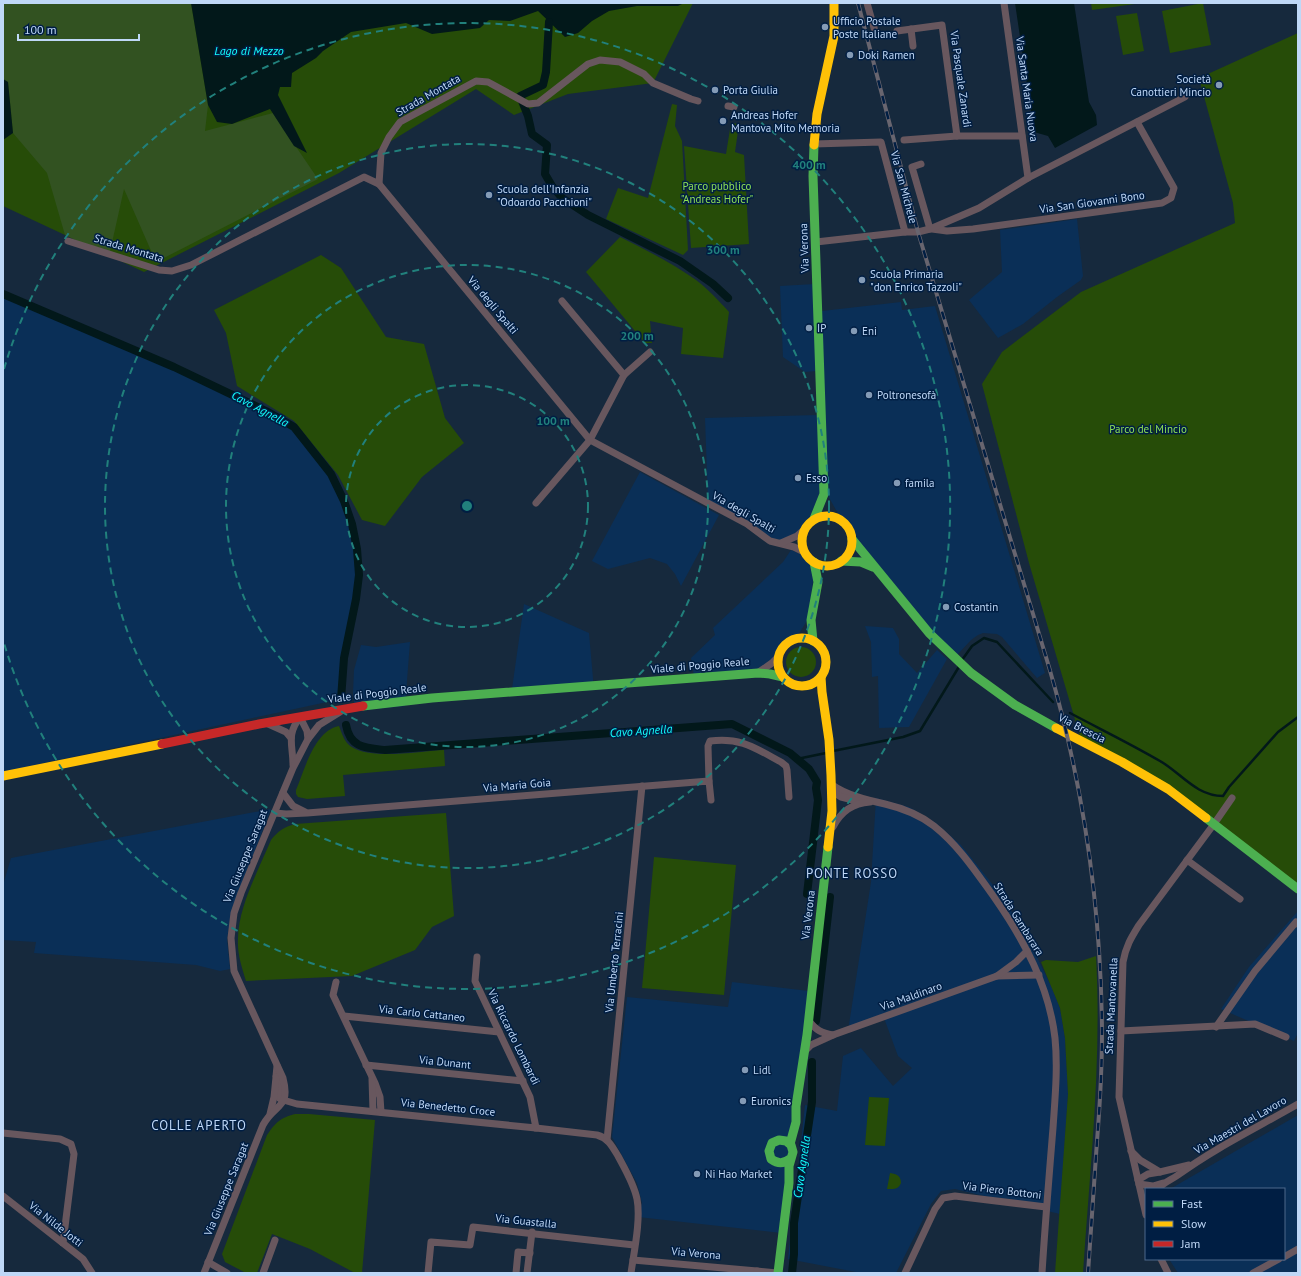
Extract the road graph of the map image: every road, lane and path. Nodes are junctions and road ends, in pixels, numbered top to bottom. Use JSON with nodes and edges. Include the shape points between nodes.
{"nodes":[{"id":1,"x":834,"y":3,"type":"edge"},
{"id":2,"x":867,"y":3,"type":"edge"},
{"id":3,"x":1004,"y":3,"type":"edge"},
{"id":4,"x":911,"y":29,"type":"junction"},
{"id":5,"x":897,"y":31,"type":"dead end"},
{"id":6,"x":876,"y":35,"type":"dead end"},
{"id":7,"x":913,"y":46,"type":"dead end"},
{"id":8,"x":1185,"y":97,"type":"dead end"},
{"id":9,"x":698,"y":101,"type":"dead end"},
{"id":10,"x":1137,"y":122,"type":"junction"},
{"id":11,"x":957,"y":136,"type":"junction"},
{"id":12,"x":1022,"y":136,"type":"junction"},
{"id":13,"x":904,"y":140,"type":"dead end"},
{"id":14,"x":814,"y":144,"type":"junction"},
{"id":15,"x":921,"y":164,"type":"dead end"},
{"id":16,"x":1028,"y":178,"type":"junction"},
{"id":17,"x":379,"y":184,"type":"junction"},
{"id":18,"x":930,"y":229,"type":"junction"},
{"id":19,"x":904,"y":232,"type":"junction"},
{"id":20,"x":68,"y":241,"type":"dead end"},
{"id":21,"x":816,"y":242,"type":"junction"},
{"id":22,"x":562,"y":301,"type":"dead end"},
{"id":23,"x":650,"y":352,"type":"dead end"},
{"id":24,"x":624,"y":376,"type":"junction"},
{"id":25,"x":590,"y":440,"type":"junction"},
{"id":26,"x":824,"y":494,"type":"junction"},
{"id":27,"x":536,"y":503,"type":"dead end"},
{"id":28,"x":814,"y":519,"type":"junction"},
{"id":29,"x":839,"y":519,"type":"junction"},
{"id":30,"x":804,"y":530,"type":"junction"},
{"id":31,"x":852,"y":539,"type":"junction"},
{"id":32,"x":781,"y":544,"type":"junction"},
{"id":33,"x":804,"y":552,"type":"junction"},
{"id":34,"x":841,"y":561,"type":"junction"},
{"id":35,"x":814,"y":562,"type":"junction"},
{"id":36,"x":830,"y":566,"type":"junction"},
{"id":37,"x":875,"y":568,"type":"junction"},
{"id":38,"x":818,"y":582,"type":"junction"},
{"id":39,"x":811,"y":620,"type":"junction"},
{"id":40,"x":798,"y":638,"type":"junction"},
{"id":41,"x":813,"y":641,"type":"junction"},
{"id":42,"x":779,"y":656,"type":"junction"},
{"id":43,"x":759,"y":672,"type":"junction"},
{"id":44,"x":783,"y":677,"type":"junction"},
{"id":45,"x":820,"y":677,"type":"junction"},
{"id":46,"x":802,"y":686,"type":"junction"},
{"id":47,"x":823,"y":702,"type":"junction"},
{"id":48,"x":348,"y":708,"type":"junction"},
{"id":49,"x":300,"y":717,"type":"junction"},
{"id":50,"x":266,"y":723,"type":"junction"},
{"id":51,"x":290,"y":738,"type":"junction"},
{"id":52,"x":308,"y":739,"type":"junction"},
{"id":53,"x":293,"y":768,"type":"junction"},
{"id":54,"x":3,"y":776,"type":"edge"},
{"id":55,"x":709,"y":780,"type":"junction"},
{"id":56,"x":642,"y":786,"type":"junction"},
{"id":57,"x":832,"y":788,"type":"junction"},
{"id":58,"x":283,"y":793,"type":"junction"},
{"id":59,"x":790,"y":797,"type":"dead end"},
{"id":60,"x":1232,"y":798,"type":"dead end"},
{"id":61,"x":711,"y":800,"type":"dead end"},
{"id":62,"x":866,"y":802,"type":"junction"},
{"id":63,"x":875,"y":802,"type":"junction"},
{"id":64,"x":275,"y":813,"type":"junction"},
{"id":65,"x":307,"y":813,"type":"junction"},
{"id":66,"x":1214,"y":824,"type":"junction"},
{"id":67,"x":830,"y":833,"type":"junction"},
{"id":68,"x":1187,"y":860,"type":"junction"},
{"id":69,"x":1288,"y":881,"type":"junction"},
{"id":70,"x":1298,"y":884,"type":"edge"},
{"id":71,"x":1298,"y":889,"type":"edge"},
{"id":72,"x":1240,"y":899,"type":"dead end"},
{"id":73,"x":1298,"y":924,"type":"edge"},
{"id":74,"x":1027,"y":951,"type":"junction"},
{"id":75,"x":477,"y":957,"type":"dead end"},
{"id":76,"x":1039,"y":975,"type":"junction"},
{"id":77,"x":997,"y":976,"type":"junction"},
{"id":78,"x":336,"y":982,"type":"dead end"},
{"id":79,"x":344,"y":1016,"type":"junction"},
{"id":80,"x":808,"y":1020,"type":"junction"},
{"id":81,"x":1216,"y":1026,"type":"junction"},
{"id":82,"x":1121,"y":1031,"type":"junction"},
{"id":83,"x":499,"y":1032,"type":"junction"},
{"id":84,"x":833,"y":1035,"type":"junction"},
{"id":85,"x":1286,"y":1037,"type":"dead end"},
{"id":86,"x":804,"y":1052,"type":"junction"},
{"id":87,"x":277,"y":1065,"type":"junction"},
{"id":88,"x":366,"y":1065,"type":"junction"},
{"id":89,"x":371,"y":1075,"type":"junction"},
{"id":90,"x":276,"y":1076,"type":"junction"},
{"id":91,"x":523,"y":1081,"type":"junction"},
{"id":92,"x":284,"y":1101,"type":"junction"},
{"id":93,"x":1298,"y":1104,"type":"edge"},
{"id":94,"x":796,"y":1106,"type":"junction"},
{"id":95,"x":372,"y":1111,"type":"junction"},
{"id":96,"x":381,"y":1112,"type":"junction"},
{"id":97,"x":270,"y":1114,"type":"junction"},
{"id":98,"x":536,"y":1128,"type":"junction"},
{"id":99,"x":3,"y":1133,"type":"edge"},
{"id":100,"x":779,"y":1139,"type":"junction"},
{"id":101,"x":607,"y":1140,"type":"junction"},
{"id":102,"x":790,"y":1144,"type":"junction"},
{"id":103,"x":1131,"y":1150,"type":"junction"},
{"id":104,"x":790,"y":1159,"type":"junction"},
{"id":105,"x":774,"y":1162,"type":"junction"},
{"id":106,"x":1193,"y":1164,"type":"junction"},
{"id":107,"x":1160,"y":1172,"type":"junction"},
{"id":108,"x":1138,"y":1182,"type":"junction"},
{"id":109,"x":1161,"y":1186,"type":"edge"},
{"id":110,"x":3,"y":1196,"type":"edge"},
{"id":111,"x":786,"y":1198,"type":"junction"},
{"id":112,"x":1046,"y":1207,"type":"junction"},
{"id":113,"x":1145,"y":1211,"type":"edge"},
{"id":114,"x":532,"y":1232,"type":"junction"},
{"id":115,"x":275,"y":1240,"type":"dead end"},
{"id":116,"x":63,"y":1243,"type":"junction"},
{"id":117,"x":634,"y":1245,"type":"junction"},
{"id":118,"x":1298,"y":1249,"type":"edge"},
{"id":119,"x":530,"y":1253,"type":"junction"},
{"id":120,"x":1285,"y":1256,"type":"edge"},
{"id":121,"x":633,"y":1260,"type":"junction"},
{"id":122,"x":1162,"y":1260,"type":"edge"},
{"id":123,"x":1278,"y":1260,"type":"edge"},
{"id":124,"x":208,"y":1262,"type":"junction"},
{"id":125,"x":757,"y":1272,"type":"edge"},
{"id":126,"x":907,"y":1272,"type":"edge"},
{"id":127,"x":92,"y":1273,"type":"edge"},
{"id":128,"x":204,"y":1273,"type":"edge"},
{"id":129,"x":227,"y":1273,"type":"edge"},
{"id":130,"x":263,"y":1273,"type":"edge"},
{"id":131,"x":428,"y":1273,"type":"edge"},
{"id":132,"x":516,"y":1273,"type":"edge"},
{"id":133,"x":527,"y":1273,"type":"edge"},
{"id":134,"x":631,"y":1273,"type":"edge"},
{"id":135,"x":777,"y":1273,"type":"edge"},
{"id":136,"x":1042,"y":1273,"type":"edge"},
{"id":137,"x":1168,"y":1273,"type":"edge"},
{"id":138,"x":1254,"y":1273,"type":"edge"}],
"edges":[{"from":1,"to":14,"type":"main road","name":"Via Verona","via":[[833,48],[816,123]]},
{"from":2,"to":6,"type":"street"},
{"from":3,"to":12,"type":"street","name":"Via Santa Maria Nuova"},
{"from":4,"to":5,"type":"street"},
{"from":4,"to":7,"type":"street"},
{"from":4,"to":11,"type":"street","name":"Via Pasquale Zanardi","via":[[942,25]]},
{"from":8,"to":10,"type":"street","name":"Via San Giovanni Bono"},
{"from":9,"to":17,"type":"street","name":"Strada Montata","via":[[653,83],[644,74],[620,62],[600,60],[588,64],[538,103],[528,104],[488,82],[476,81],[400,122],[381,153]]},
{"from":10,"to":16,"type":"street","name":"Via San Giovanni Bono"},
{"from":10,"to":18,"type":"street","name":"Via San Giovanni Bono","via":[[1174,188],[1171,198],[1162,203],[973,229]]},
{"from":11,"to":12,"type":"street","name":"Via Pasquale Zanardi"},
{"from":11,"to":13,"type":"street","name":"Via Pasquale Zanardi"},
{"from":12,"to":16,"type":"street","name":"Via Santa Maria Nuova"},
{"from":14,"to":19,"type":"street","name":"Via San Michele","via":[[881,142]]},
{"from":14,"to":21,"type":"main road","name":"Via Verona"},
{"from":15,"to":18,"type":"street","via":[[912,167]]},
{"from":16,"to":18,"type":"street","name":"Via San Giovanni Bono","via":[[979,208]]},
{"from":17,"to":20,"type":"street","name":"Strada Montata","via":[[364,177],[191,265],[172,270],[159,270]]},
{"from":17,"to":25,"type":"street","name":"Via degli Spalti"},
{"from":18,"to":19,"type":"street","name":"Via San Giovanni Bono"},
{"from":19,"to":21,"type":"street","name":"Via San Giovanni Bono"},
{"from":21,"to":26,"type":"main road","name":"Via Verona"},
{"from":22,"to":24,"type":"street"},
{"from":23,"to":24,"type":"street"},
{"from":24,"to":25,"type":"street"},
{"from":25,"to":27,"type":"street"},
{"from":25,"to":32,"type":"street","name":"Via degli Spalti","via":[[746,524],[770,541]]},
{"from":26,"to":28,"type":"main road","name":"Via Verona"},
{"from":26,"to":29,"type":"main road","name":"Via Verona"},
{"from":28,"to":29,"type":"main road","via":[[830,516]]},
{"from":28,"to":30,"type":"main road"},
{"from":29,"to":31,"type":"main road","via":[[850,530]]},
{"from":30,"to":32,"type":"street","name":"Via degli Spalti"},
{"from":30,"to":33,"type":"main road"},
{"from":31,"to":34,"type":"main road","via":[[850,551]]},
{"from":31,"to":37,"type":"main road","name":"Via Brescia"},
{"from":32,"to":33,"type":"street","name":"Via degli Spalti"},
{"from":33,"to":35,"type":"main road"},
{"from":34,"to":36,"type":"main road"},
{"from":34,"to":37,"type":"main road","name":"Via Brescia","via":[[865,562]]},
{"from":35,"to":36,"type":"main road"},
{"from":35,"to":38,"type":"main road"},
{"from":36,"to":38,"type":"main road"},
{"from":37,"to":66,"type":"main road","name":"Via Brescia","via":[[929,633],[968,671],[1015,705],[1168,789]]},
{"from":38,"to":39,"type":"main road"},
{"from":39,"to":40,"type":"main road"},
{"from":39,"to":41,"type":"main road"},
{"from":40,"to":41,"type":"main road"},
{"from":40,"to":42,"type":"main road","via":[[787,643]]},
{"from":41,"to":45,"type":"main road","via":[[825,656],[826,664]]},
{"from":42,"to":43,"type":"street","name":"Viale di Poggio Reale"},
{"from":42,"to":44,"type":"main road","via":[[778,666]]},
{"from":43,"to":44,"type":"main road","name":"Viale di Poggio Reale"},
{"from":43,"to":48,"type":"main road","name":"Viale di Poggio Reale","via":[[432,698]]},
{"from":44,"to":46,"type":"main road","via":[[787,682]]},
{"from":45,"to":46,"type":"main road","via":[[813,683]]},
{"from":45,"to":47,"type":"main road","name":"Via Verona"},
{"from":46,"to":47,"type":"main road"},
{"from":47,"to":57,"type":"main road","name":"Via Verona"},
{"from":48,"to":49,"type":"main road","name":"Viale di Poggio Reale"},
{"from":48,"to":52,"type":"street","name":"Via Giuseppe Saragat","via":[[325,720]]},
{"from":49,"to":50,"type":"main road","name":"Viale di Poggio Reale"},
{"from":49,"to":51,"type":"street","via":[[294,724]]},
{"from":49,"to":52,"type":"street","via":[[306,726]]},
{"from":50,"to":51,"type":"street","via":[[286,732]]},
{"from":50,"to":54,"type":"main road","name":"Viale di Poggio Reale"},
{"from":51,"to":53,"type":"street","name":"Via Giuseppe Saragat"},
{"from":52,"to":53,"type":"street","name":"Via Giuseppe Saragat"},
{"from":53,"to":58,"type":"street","name":"Via Giuseppe Saragat"},
{"from":55,"to":56,"type":"street","name":"Via Maria Goia"},
{"from":55,"to":59,"type":"street","via":[[710,741],[746,743],[786,766]]},
{"from":55,"to":61,"type":"street"},
{"from":56,"to":65,"type":"street","name":"Via Maria Goia"},
{"from":56,"to":101,"type":"street","name":"Via Umberto Terracini"},
{"from":57,"to":62,"type":"street","name":"Strada Gambarara","via":[[841,797]]},
{"from":57,"to":63,"type":"street","name":"Strada Gambarara"},
{"from":57,"to":67,"type":"main road","name":"Via Verona"},
{"from":58,"to":64,"type":"street","name":"Via Giuseppe Saragat"},
{"from":58,"to":65,"type":"street","via":[[293,806]]},
{"from":60,"to":66,"type":"street","name":"Strada Mantovanella"},
{"from":62,"to":63,"type":"street","name":"Strada Gambarara"},
{"from":62,"to":67,"type":"street","name":"Strada Gambarara","via":[[842,812]]},
{"from":63,"to":74,"type":"street","name":"Strada Gambarara","via":[[908,811],[933,826],[955,846],[998,902]]},
{"from":64,"to":65,"type":"street","name":"Via Maria Goia"},
{"from":64,"to":87,"type":"street","name":"Via Giuseppe Saragat","via":[[237,903],[231,938],[234,971]]},
{"from":66,"to":68,"type":"street","name":"Strada Mantovanella"},
{"from":66,"to":69,"type":"main road","name":"Via Brescia"},
{"from":67,"to":80,"type":"main road","name":"Via Verona"},
{"from":68,"to":72,"type":"street"},
{"from":68,"to":82,"type":"street","name":"Strada Mantovanella","via":[[1128,942],[1123,962]]},
{"from":69,"to":70,"type":"street"},
{"from":69,"to":71,"type":"main road","name":"Via Brescia"},
{"from":73,"to":81,"type":"street","via":[[1296,922],[1255,971]]},
{"from":74,"to":76,"type":"street","name":"Strada Gambarara"},
{"from":74,"to":77,"type":"street","name":"Via Maldinaro"},
{"from":75,"to":83,"type":"street","name":"Via Riccardo Lombardi","via":[[475,981]]},
{"from":76,"to":77,"type":"street","name":"Via Maldinaro"},
{"from":76,"to":112,"type":"street","name":"Strada Gambarara","via":[[1055,1037],[1056,1077]]},
{"from":77,"to":84,"type":"street","name":"Via Maldinaro"},
{"from":78,"to":79,"type":"street","via":[[333,995]]},
{"from":79,"to":83,"type":"street","name":"Via Carlo Cattaneo"},
{"from":79,"to":88,"type":"street"},
{"from":80,"to":84,"type":"street","via":[[817,1030]]},
{"from":80,"to":86,"type":"main road","name":"Via Verona"},
{"from":81,"to":82,"type":"street"},
{"from":81,"to":85,"type":"street","via":[[1256,1024]]},
{"from":82,"to":103,"type":"street","name":"Strada Mantovanella","via":[[1119,1097]]},
{"from":83,"to":91,"type":"street","name":"Via Riccardo Lombardi"},
{"from":84,"to":86,"type":"street","name":"Via Maldinaro","via":[[811,1045]]},
{"from":86,"to":94,"type":"main road","name":"Via Verona"},
{"from":87,"to":90,"type":"street","name":"Via Giuseppe Saragat"},
{"from":87,"to":92,"type":"street","name":"Via Giuseppe Saragat","via":[[285,1085]]},
{"from":88,"to":89,"type":"street"},
{"from":88,"to":91,"type":"street","name":"Via Dunant"},
{"from":89,"to":95,"type":"street"},
{"from":89,"to":96,"type":"street","via":[[380,1097]]},
{"from":90,"to":92,"type":"street","name":"Via Giuseppe Saragat","via":[[280,1086],[280,1098]]},
{"from":90,"to":97,"type":"street","name":"Via Giuseppe Saragat"},
{"from":91,"to":98,"type":"street","name":"Via Riccardo Lombardi","via":[[530,1097]]},
{"from":92,"to":95,"type":"street","name":"Via Benedetto Croce"},
{"from":92,"to":97,"type":"street","name":"Via Giuseppe Saragat"},
{"from":93,"to":106,"type":"street","name":"Via Maestri del Lavoro"},
{"from":94,"to":100,"type":"main road","name":"Via Verona","via":[[786,1133]]},
{"from":94,"to":102,"type":"main road","name":"Via Verona","via":[[796,1122]]},
{"from":95,"to":96,"type":"street","name":"Via Benedetto Croce"},
{"from":96,"to":98,"type":"street","name":"Via Benedetto Croce"},
{"from":97,"to":124,"type":"street","name":"Via Giuseppe Saragat","via":[[263,1125]]},
{"from":98,"to":101,"type":"street","name":"Via Benedetto Croce","via":[[597,1135]]},
{"from":99,"to":116,"type":"street","via":[[60,1139],[71,1144],[74,1154]]},
{"from":100,"to":102,"type":"main road"},
{"from":100,"to":105,"type":"main road","name":"Via Verona","via":[[770,1146],[770,1156]]},
{"from":101,"to":117,"type":"street","via":[[622,1163],[637,1199],[638,1215]]},
{"from":102,"to":104,"type":"main road","name":"Via Verona","via":[[793,1153]]},
{"from":103,"to":107,"type":"street","via":[[1140,1160]]},
{"from":103,"to":108,"type":"street","name":"Strada Mantovanella"},
{"from":104,"to":105,"type":"main road","via":[[783,1164]]},
{"from":104,"to":111,"type":"main road","name":"Via Verona"},
{"from":105,"to":111,"type":"main road","name":"Via Verona","via":[[783,1178]]},
{"from":106,"to":107,"type":"street"},
{"from":106,"to":109,"type":"street"},
{"from":107,"to":108,"type":"street","via":[[1148,1174]]},
{"from":108,"to":109,"type":"street"},
{"from":108,"to":113,"type":"street","name":"Strada Mantovanella"},
{"from":110,"to":116,"type":"street","name":"Via Nilde Jotti"},
{"from":111,"to":135,"type":"main road","name":"Via Verona"},
{"from":112,"to":126,"type":"street","name":"Via Piero Bottoni","via":[[955,1196],[943,1198],[935,1209]]},
{"from":112,"to":136,"type":"street","name":"Strada Gambarara"},
{"from":114,"to":117,"type":"street","name":"Via Guastalla"},
{"from":114,"to":119,"type":"street"},
{"from":114,"to":131,"type":"street","name":"Via Guastalla","via":[[473,1227],[470,1245],[431,1242]]},
{"from":115,"to":130,"type":"street"},
{"from":116,"to":127,"type":"street","name":"Via Nilde Jotti","via":[[83,1259]]},
{"from":117,"to":121,"type":"street"},
{"from":118,"to":120,"type":"street"},
{"from":119,"to":132,"type":"street","via":[[518,1252]]},
{"from":119,"to":133,"type":"street"},
{"from":121,"to":125,"type":"street","name":"Via Verona"},
{"from":121,"to":134,"type":"street"},
{"from":122,"to":137,"type":"street"},
{"from":123,"to":138,"type":"street"},
{"from":124,"to":128,"type":"street","name":"Via Giuseppe Saragat"},
{"from":124,"to":129,"type":"street"},
{"from":125,"to":135,"type":"street","name":"Via Verona"}]}
